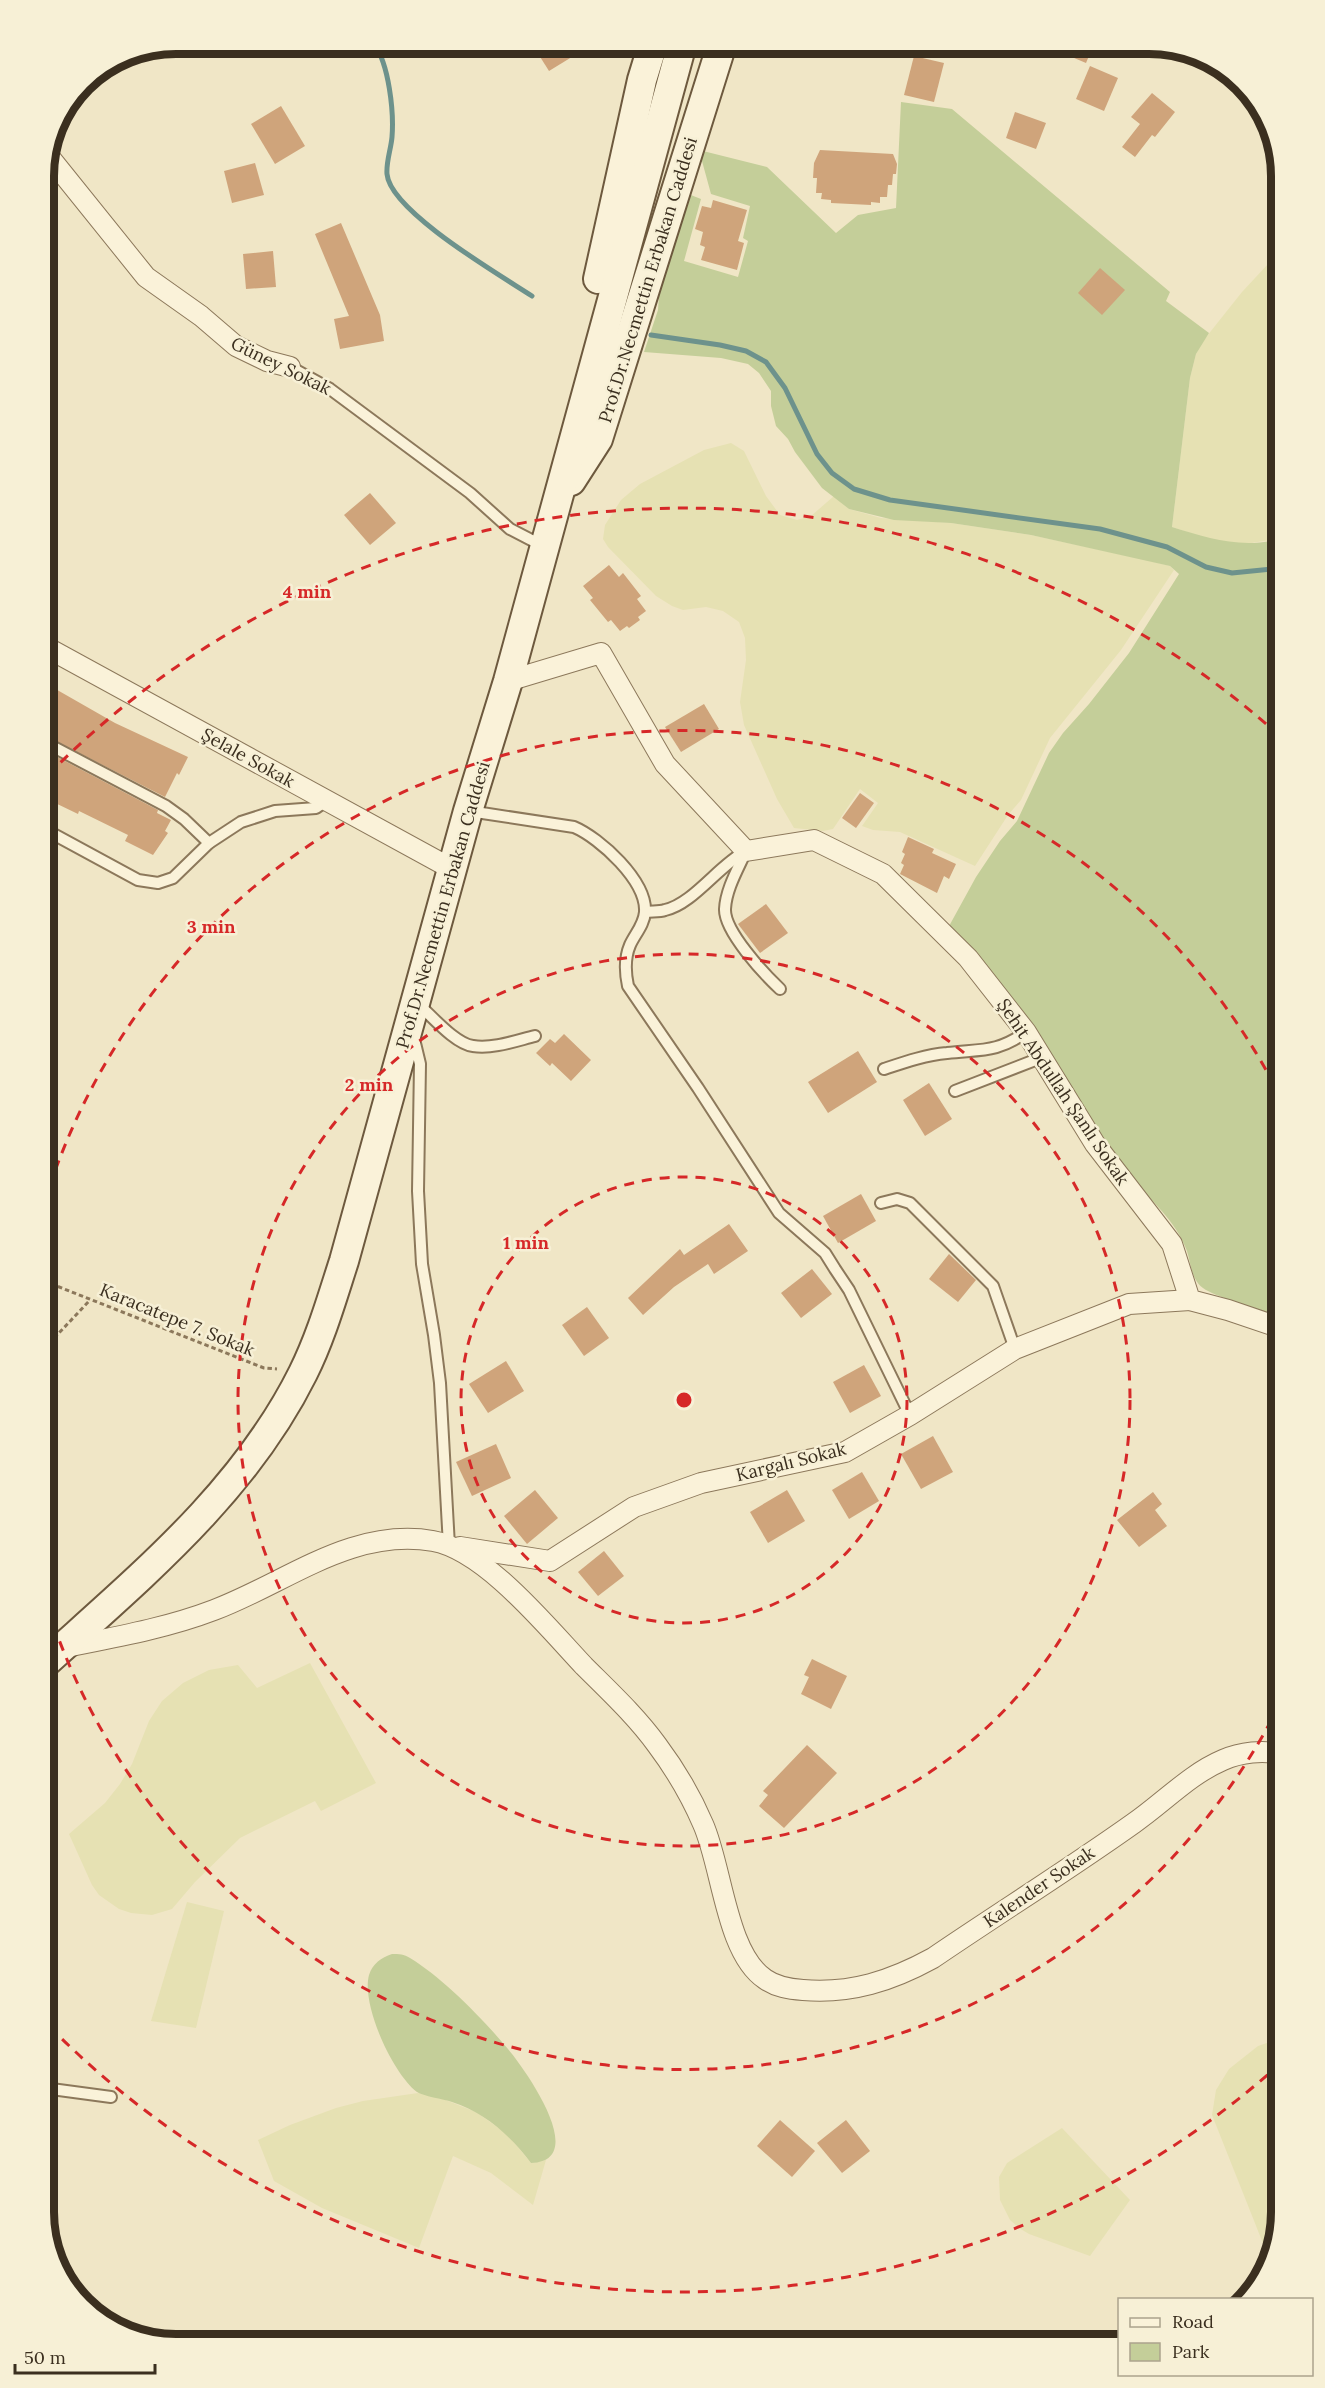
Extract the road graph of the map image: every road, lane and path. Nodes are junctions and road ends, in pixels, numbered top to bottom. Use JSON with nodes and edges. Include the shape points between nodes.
{"nodes":[{"id":1,"x":650,"y":54,"type":"edge"},
{"id":2,"x":679,"y":54,"type":"edge"},
{"id":3,"x":719,"y":54,"type":"edge"},
{"id":4,"x":55,"y":163,"type":"edge"},
{"id":5,"x":290,"y":367,"type":"joint"},
{"id":6,"x":554,"y":508,"type":"junction"},
{"id":7,"x":544,"y":546,"type":"junction"},
{"id":8,"x":54,"y":651,"type":"edge"},
{"id":9,"x":508,"y":681,"type":"junction"},
{"id":10,"x":54,"y":747,"type":"edge"},
{"id":11,"x":326,"y":801,"type":"junction"},
{"id":12,"x":468,"y":811,"type":"junction"},
{"id":13,"x":54,"y":834,"type":"edge"},
{"id":14,"x":209,"y":843,"type":"junction"},
{"id":15,"x":746,"y":851,"type":"junction"},
{"id":16,"x":452,"y":869,"type":"junction"},
{"id":17,"x":645,"y":912,"type":"junction"},
{"id":18,"x":780,"y":989,"type":"dead end"},
{"id":19,"x":413,"y":1011,"type":"junction"},
{"id":20,"x":1026,"y":1032,"type":"junction"},
{"id":21,"x":535,"y":1036,"type":"dead end"},
{"id":22,"x":1043,"y":1057,"type":"junction"},
{"id":23,"x":884,"y":1069,"type":"dead end"},
{"id":24,"x":955,"y":1091,"type":"dead end"},
{"id":25,"x":881,"y":1203,"type":"dead end"},
{"id":26,"x":54,"y":1285,"type":"edge"},
{"id":27,"x":90,"y":1300,"type":"junction"},
{"id":28,"x":1190,"y":1300,"type":"junction"},
{"id":29,"x":1271,"y":1325,"type":"edge"},
{"id":30,"x":54,"y":1338,"type":"edge"},
{"id":31,"x":1016,"y":1349,"type":"junction"},
{"id":32,"x":304,"y":1372,"type":"junction"},
{"id":33,"x":910,"y":1415,"type":"junction"},
{"id":34,"x":449,"y":1546,"type":"junction"},
{"id":35,"x":54,"y":1654,"type":"edge"},
{"id":36,"x":54,"y":1655,"type":"edge"},
{"id":37,"x":1271,"y":1753,"type":"edge"},
{"id":38,"x":54,"y":2089,"type":"edge"},
{"id":39,"x":111,"y":2097,"type":"dead end"}],
"edges":[{"from":1,"to":6,"type":"main road","name":"Prof.Dr.Necmettin Erbakan Caddesi","via":[[563,434]]},
{"from":2,"to":6,"type":"main road","name":"Prof.Dr.Necmettin Erbakan Caddesi"},
{"from":3,"to":6,"type":"main road","name":"Prof.Dr.Necmettin Erbakan Caddesi","via":[[598,439]]},
{"from":4,"to":5,"type":"street","name":"Güney Sokak","via":[[146,277],[236,346]]},
{"from":5,"to":7,"type":"lane","name":"Güney Sokak","via":[[330,389],[470,493],[510,529]]},
{"from":6,"to":7,"type":"main road","name":"Prof.Dr.Necmettin Erbakan Caddesi"},
{"from":7,"to":9,"type":"main road","name":"Prof.Dr.Necmettin Erbakan Caddesi"},
{"from":8,"to":11,"type":"street","name":"Şelale Sokak"},
{"from":9,"to":12,"type":"main road","name":"Prof.Dr.Necmettin Erbakan Caddesi"},
{"from":9,"to":15,"type":"street","via":[[601,653],[664,764]]},
{"from":10,"to":14,"type":"lane","via":[[166,806]]},
{"from":11,"to":14,"type":"lane","via":[[316,808],[257,816]]},
{"from":11,"to":16,"type":"street","name":"Şelale Sokak"},
{"from":12,"to":16,"type":"main road","name":"Prof.Dr.Necmettin Erbakan Caddesi"},
{"from":12,"to":17,"type":"lane","via":[[574,827],[588,833],[628,872],[643,897]]},
{"from":13,"to":14,"type":"lane","via":[[151,884],[173,878]]},
{"from":15,"to":17,"type":"lane","via":[[680,902],[666,910]]},
{"from":15,"to":18,"type":"lane","via":[[725,912],[729,925],[763,973]]},
{"from":15,"to":20,"type":"street","name":"Şehit Abdullah Şanlı Sokak","via":[[814,840],[883,874],[968,958]]},
{"from":16,"to":19,"type":"main road","name":"Prof.Dr.Necmettin Erbakan Caddesi"},
{"from":17,"to":33,"type":"lane","via":[[626,959],[628,986],[779,1214],[825,1253],[849,1290]]},
{"from":19,"to":21,"type":"lane","via":[[471,1046],[489,1047]]},
{"from":19,"to":32,"type":"main road","name":"Prof.Dr.Necmettin Erbakan Caddesi","via":[[344,1261]]},
{"from":19,"to":34,"type":"lane","via":[[420,1064],[418,1191],[422,1264],[440,1383]]},
{"from":20,"to":22,"type":"street","name":"Şehit Abdullah Şanlı Sokak"},
{"from":20,"to":23,"type":"lane","via":[[1010,1044],[993,1049],[921,1057]]},
{"from":22,"to":24,"type":"lane"},
{"from":22,"to":28,"type":"street","name":"Şehit Abdullah Şanlı Sokak","via":[[1095,1144],[1172,1244]]},
{"from":25,"to":31,"type":"lane","via":[[897,1199],[910,1203],[978,1270],[995,1292]]},
{"from":26,"to":27,"type":"path","name":"Karacatepe 7. Sokak"},
{"from":27,"to":30,"type":"path"},
{"from":27,"to":32,"type":"path","name":"Karacatepe 7. Sokak","via":[[264,1368]]},
{"from":28,"to":29,"type":"street"},
{"from":28,"to":31,"type":"street","name":"Kargalı Sokak","via":[[1129,1304]]},
{"from":31,"to":33,"type":"street","name":"Kargalı Sokak"},
{"from":32,"to":35,"type":"main road","name":"Prof.Dr.Necmettin Erbakan Caddesi","via":[[255,1453],[198,1522]]},
{"from":33,"to":34,"type":"street","name":"Kargalı Sokak","via":[[845,1452],[701,1483],[634,1507],[550,1561]]},
{"from":34,"to":36,"type":"street","via":[[412,1538],[369,1542],[186,1620]]},
{"from":34,"to":37,"type":"street","name":"Kalender Sokak","via":[[469,1556],[503,1583],[657,1745],[704,1824],[741,1952],[764,1979],[784,1988],[863,1988],[913,1969],[1098,1848],[1200,1773],[1238,1754]]},
{"from":38,"to":39,"type":"lane"}]}
